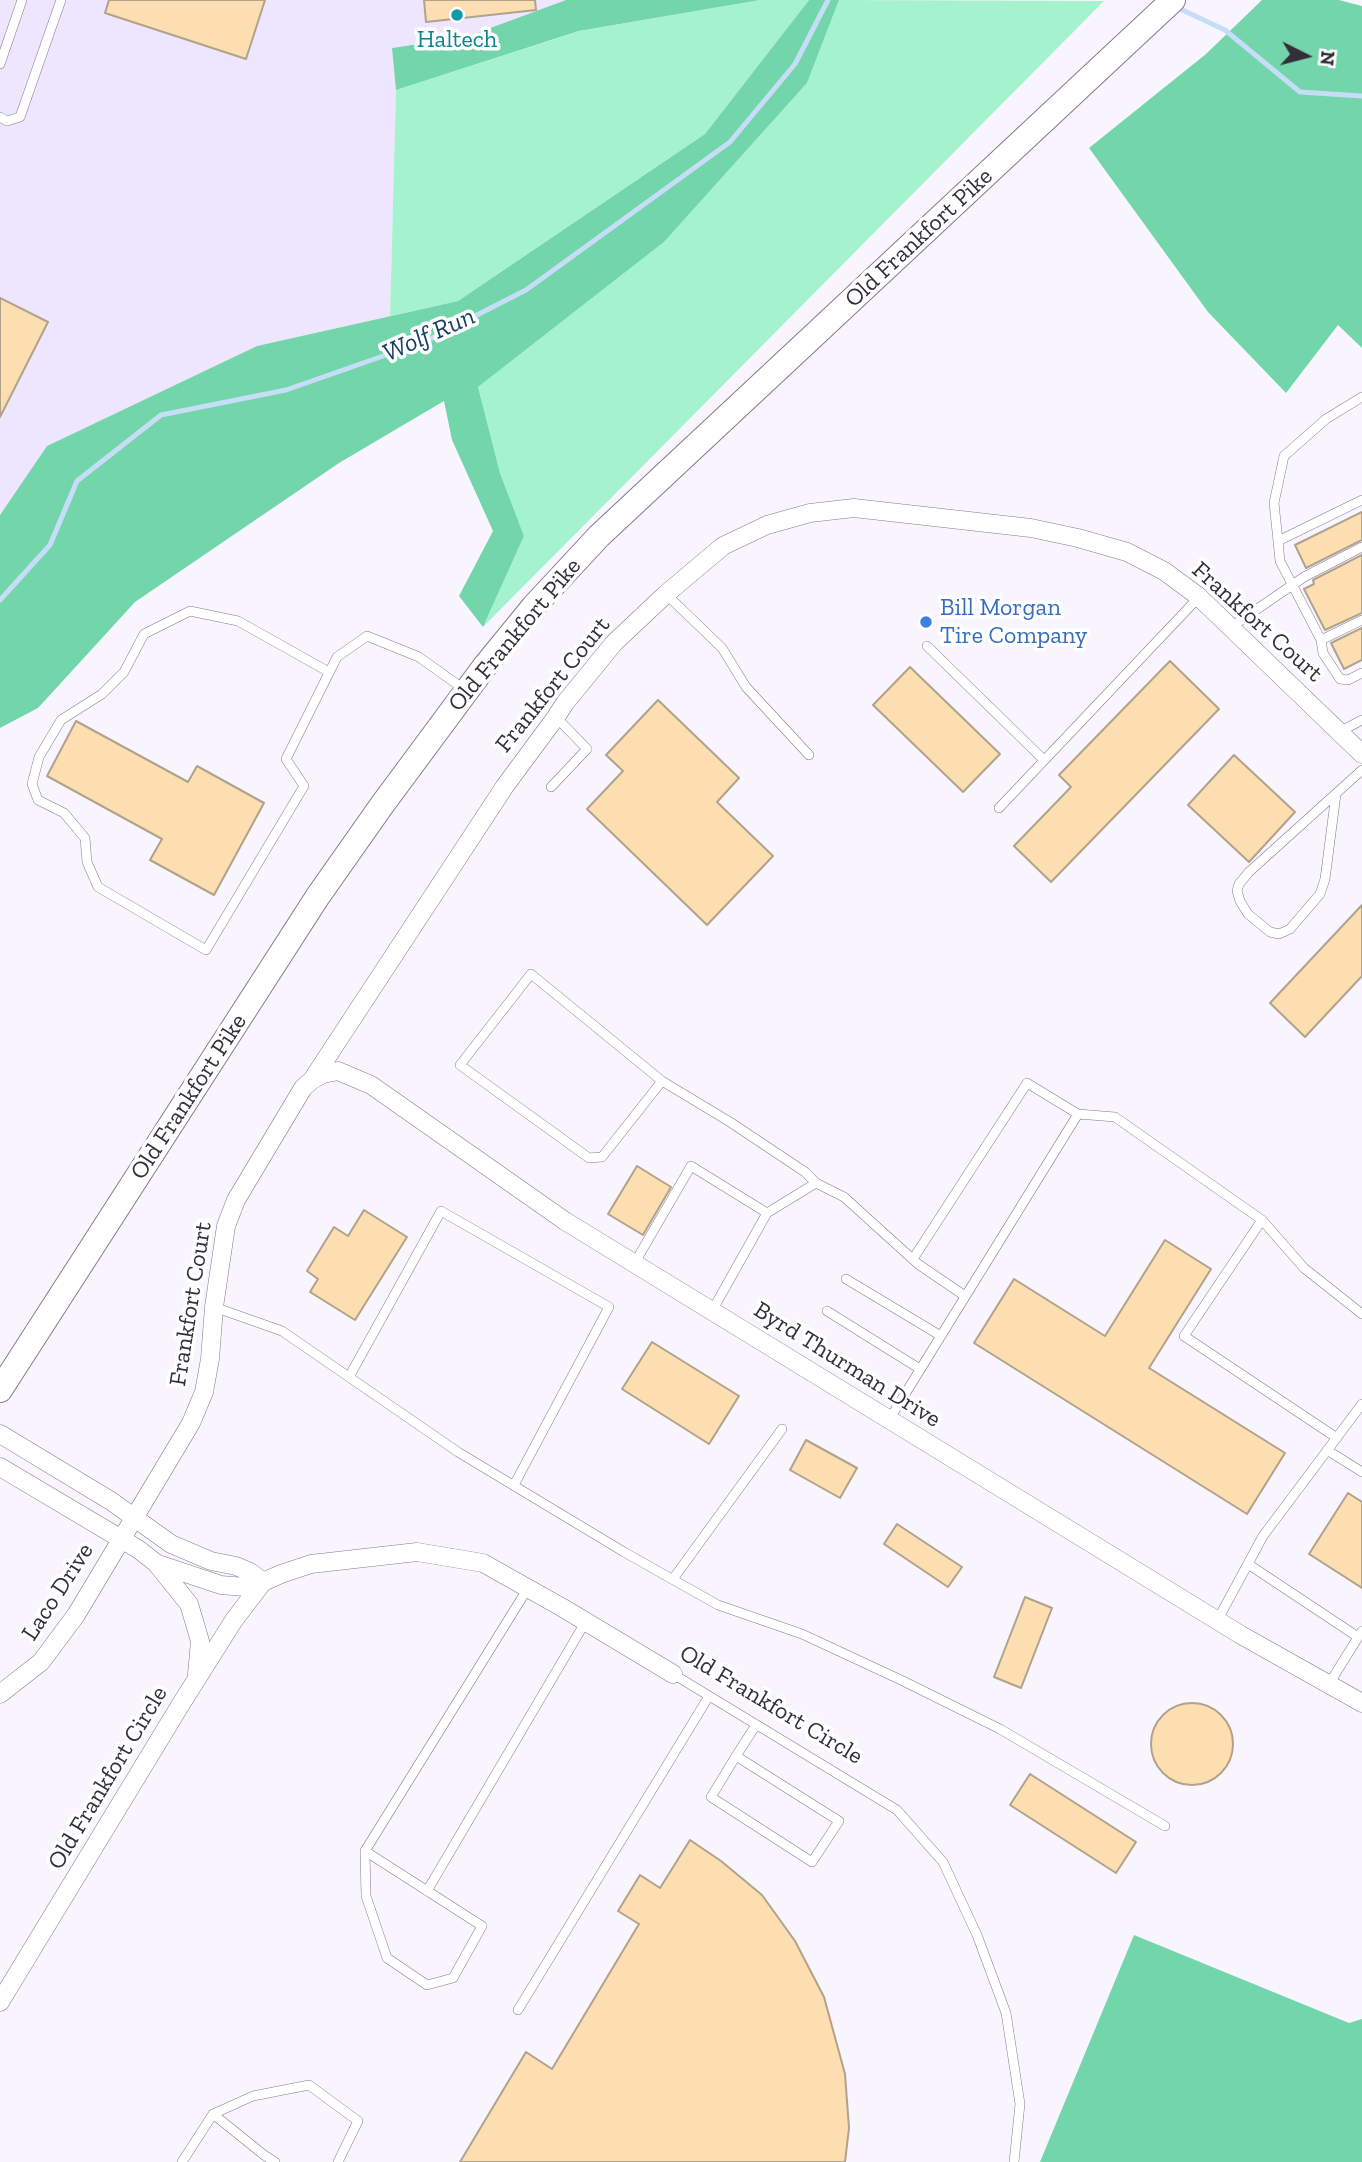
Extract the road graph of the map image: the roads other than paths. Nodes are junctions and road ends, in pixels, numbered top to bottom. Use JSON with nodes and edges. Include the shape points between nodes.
{"nodes":[{"id":1,"x":22,"y":0,"type":"edge"},
{"id":2,"x":61,"y":0,"type":"edge"},
{"id":3,"x":1173,"y":0,"type":"edge"},
{"id":4,"x":0,"y":64,"type":"edge"},
{"id":5,"x":0,"y":117,"type":"edge"},
{"id":6,"x":1362,"y":397,"type":"edge"},
{"id":7,"x":1362,"y":500,"type":"edge"},
{"id":8,"x":1278,"y":541,"type":"junction"},
{"id":9,"x":1362,"y":547,"type":"edge"},
{"id":10,"x":1291,"y":585,"type":"junction"},
{"id":11,"x":666,"y":594,"type":"junction"},
{"id":12,"x":1199,"y":597,"type":"junction"},
{"id":13,"x":1362,"y":620,"type":"edge"},
{"id":14,"x":1231,"y":628,"type":"junction"},
{"id":15,"x":1321,"y":640,"type":"junction"},
{"id":16,"x":927,"y":646,"type":"dead end"},
{"id":17,"x":329,"y":672,"type":"junction"},
{"id":18,"x":1362,"y":673,"type":"edge"},
{"id":19,"x":466,"y":691,"type":"junction"},
{"id":20,"x":556,"y":717,"type":"junction"},
{"id":21,"x":1362,"y":720,"type":"edge"},
{"id":22,"x":1339,"y":732,"type":"junction"},
{"id":23,"x":1362,"y":754,"type":"edge"},
{"id":24,"x":809,"y":755,"type":"dead end"},
{"id":25,"x":1044,"y":760,"type":"junction"},
{"id":26,"x":1362,"y":770,"type":"edge"},
{"id":27,"x":551,"y":787,"type":"dead end"},
{"id":28,"x":1336,"y":794,"type":"junction"},
{"id":29,"x":999,"y":808,"type":"dead end"},
{"id":30,"x":312,"y":1080,"type":"junction"},
{"id":31,"x":662,"y":1082,"type":"junction"},
{"id":32,"x":1078,"y":1114,"type":"junction"},
{"id":33,"x":816,"y":1183,"type":"junction"},
{"id":34,"x":767,"y":1213,"type":"junction"},
{"id":35,"x":1262,"y":1220,"type":"junction"},
{"id":36,"x":913,"y":1259,"type":"junction"},
{"id":37,"x":634,"y":1264,"type":"junction"},
{"id":38,"x":846,"y":1279,"type":"dead end"},
{"id":39,"x":965,"y":1296,"type":"junction"},
{"id":40,"x":214,"y":1307,"type":"junction"},
{"id":41,"x":712,"y":1311,"type":"junction"},
{"id":42,"x":827,"y":1311,"type":"dead end"},
{"id":43,"x":1362,"y":1314,"type":"edge"},
{"id":44,"x":941,"y":1336,"type":"junction"},
{"id":45,"x":920,"y":1369,"type":"junction"},
{"id":46,"x":349,"y":1377,"type":"junction"},
{"id":47,"x":0,"y":1390,"type":"edge"},
{"id":48,"x":1362,"y":1404,"type":"edge"},
{"id":49,"x":889,"y":1420,"type":"junction"},
{"id":50,"x":782,"y":1429,"type":"dead end"},
{"id":51,"x":0,"y":1434,"type":"edge"},
{"id":52,"x":1337,"y":1438,"type":"junction"},
{"id":53,"x":1327,"y":1450,"type":"junction"},
{"id":54,"x":0,"y":1467,"type":"edge"},
{"id":55,"x":1362,"y":1472,"type":"edge"},
{"id":56,"x":514,"y":1485,"type":"junction"},
{"id":57,"x":135,"y":1518,"type":"junction"},
{"id":58,"x":121,"y":1539,"type":"junction"},
{"id":59,"x":156,"y":1563,"type":"junction"},
{"id":60,"x":1248,"y":1564,"type":"junction"},
{"id":61,"x":673,"y":1579,"type":"junction"},
{"id":62,"x":263,"y":1582,"type":"junction"},
{"id":63,"x":528,"y":1588,"type":"junction"},
{"id":64,"x":1217,"y":1621,"type":"junction"},
{"id":65,"x":586,"y":1622,"type":"junction"},
{"id":66,"x":1360,"y":1634,"type":"edge"},
{"id":67,"x":673,"y":1674,"type":"joint"},
{"id":68,"x":197,"y":1679,"type":"junction"},
{"id":69,"x":1329,"y":1685,"type":"junction"},
{"id":70,"x":0,"y":1694,"type":"edge"},
{"id":71,"x":709,"y":1696,"type":"junction"},
{"id":72,"x":1362,"y":1703,"type":"edge"},
{"id":73,"x":756,"y":1725,"type":"junction"},
{"id":74,"x":736,"y":1756,"type":"junction"},
{"id":75,"x":1165,"y":1826,"type":"dead end"},
{"id":76,"x":365,"y":1851,"type":"junction"},
{"id":77,"x":427,"y":1891,"type":"junction"},
{"id":78,"x":0,"y":2003,"type":"edge"},
{"id":79,"x":517,"y":2010,"type":"dead end"},
{"id":80,"x":213,"y":2114,"type":"junction"},
{"id":81,"x":262,"y":2159,"type":"edge"},
{"id":82,"x":183,"y":2162,"type":"edge"},
{"id":83,"x":275,"y":2162,"type":"edge"},
{"id":84,"x":338,"y":2162,"type":"edge"},
{"id":85,"x":1014,"y":2162,"type":"edge"}],
"edges":[{"from":1,"to":4,"type":"lane"},
{"from":2,"to":5,"type":"lane","via":[[20,117],[7,121]]},
{"from":3,"to":19,"type":"main road","name":"Old Frankfort Pike","via":[[599,537],[534,606]]},
{"from":6,"to":8,"type":"lane","via":[[1326,419],[1284,456],[1274,503]]},
{"from":7,"to":8,"type":"lane"},
{"from":8,"to":10,"type":"lane","via":[[1280,561]]},
{"from":9,"to":10,"type":"lane"},
{"from":10,"to":14,"type":"lane"},
{"from":10,"to":15,"type":"lane"},
{"from":11,"to":12,"type":"street","name":"Frankfort Court","via":[[723,547],[767,525],[810,513],[854,508],[1031,528],[1078,538],[1127,552]]},
{"from":11,"to":20,"type":"street","name":"Frankfort Court","via":[[614,643]]},
{"from":11,"to":24,"type":"lane","via":[[722,648],[746,687]]},
{"from":12,"to":14,"type":"street","name":"Frankfort Court"},
{"from":12,"to":25,"type":"lane"},
{"from":13,"to":15,"type":"lane"},
{"from":14,"to":22,"type":"street","name":"Frankfort Court"},
{"from":15,"to":18,"type":"lane","via":[[1323,653],[1340,679]]},
{"from":16,"to":25,"type":"lane"},
{"from":17,"to":17,"type":"lane","via":[[286,758],[304,786],[205,950],[98,887],[87,862],[85,838],[64,813],[37,800],[32,784],[39,757],[61,720],[102,694],[124,671],[144,634],[190,611],[238,621]]},
{"from":17,"to":19,"type":"lane","via":[[337,657],[367,636],[419,657]]},
{"from":19,"to":47,"type":"main road","name":"Old Frankfort Pike","via":[[318,897]]},
{"from":20,"to":27,"type":"lane","via":[[587,749]]},
{"from":20,"to":30,"type":"street","name":"Frankfort Court","via":[[505,786]]},
{"from":21,"to":22,"type":"lane"},
{"from":22,"to":23,"type":"street","name":"Frankfort Court"},
{"from":25,"to":29,"type":"lane"},
{"from":26,"to":28,"type":"lane"},
{"from":28,"to":28,"type":"lane","via":[[1239,884],[1237,891],[1248,914],[1270,932],[1290,929],[1320,894]]},
{"from":30,"to":37,"type":"street","name":"Byrd Thurman Drive","via":[[338,1071],[371,1085]]},
{"from":30,"to":40,"type":"street","name":"Frankfort Court","via":[[236,1200],[226,1226]]},
{"from":31,"to":31,"type":"lane","via":[[602,1157],[589,1158],[460,1065],[531,974]]},
{"from":31,"to":33,"type":"lane","via":[[711,1109]]},
{"from":32,"to":35,"type":"lane","via":[[1115,1117]]},
{"from":32,"to":36,"type":"lane","via":[[1027,1083]]},
{"from":32,"to":39,"type":"lane"},
{"from":33,"to":34,"type":"lane"},
{"from":33,"to":36,"type":"lane","via":[[844,1197]]},
{"from":34,"to":37,"type":"lane","via":[[691,1166]]},
{"from":34,"to":41,"type":"lane"},
{"from":35,"to":43,"type":"lane","via":[[1304,1268]]},
{"from":35,"to":52,"type":"lane","via":[[1184,1336]]},
{"from":36,"to":39,"type":"lane"},
{"from":37,"to":41,"type":"street","name":"Byrd Thurman Drive"},
{"from":38,"to":44,"type":"lane"},
{"from":39,"to":44,"type":"lane"},
{"from":40,"to":46,"type":"lane","via":[[282,1331]]},
{"from":40,"to":57,"type":"street","name":"Frankfort Court","via":[[204,1392]]},
{"from":41,"to":49,"type":"street","name":"Byrd Thurman Drive"},
{"from":42,"to":45,"type":"lane"},
{"from":44,"to":45,"type":"lane"},
{"from":45,"to":49,"type":"lane"},
{"from":46,"to":56,"type":"lane"},
{"from":46,"to":56,"type":"lane","via":[[441,1211],[609,1307]]},
{"from":48,"to":52,"type":"lane"},
{"from":49,"to":64,"type":"street","name":"Byrd Thurman Drive"},
{"from":50,"to":61,"type":"lane"},
{"from":51,"to":57,"type":"street"},
{"from":52,"to":53,"type":"lane"},
{"from":53,"to":55,"type":"lane"},
{"from":53,"to":60,"type":"lane","via":[[1263,1536]]},
{"from":54,"to":58,"type":"street"},
{"from":56,"to":61,"type":"lane"},
{"from":57,"to":58,"type":"street","name":"Frankfort Court"},
{"from":57,"to":62,"type":"street","via":[[171,1544],[243,1569]]},
{"from":58,"to":59,"type":"street"},
{"from":58,"to":70,"type":"street","name":"Laco Drive","via":[[76,1615],[41,1662]]},
{"from":59,"to":62,"type":"street","name":"Old Frankfort Circle","via":[[221,1585],[245,1587]]},
{"from":59,"to":68,"type":"street","via":[[189,1604],[200,1641]]},
{"from":60,"to":64,"type":"lane"},
{"from":60,"to":66,"type":"lane"},
{"from":61,"to":75,"type":"lane","via":[[718,1605],[802,1634],[1000,1729]]},
{"from":62,"to":63,"type":"street","name":"Old Frankfort Circle","via":[[311,1564],[417,1552],[483,1563]]},
{"from":62,"to":68,"type":"street","name":"Old Frankfort Circle"},
{"from":63,"to":65,"type":"street","name":"Old Frankfort Circle"},
{"from":63,"to":76,"type":"lane"},
{"from":64,"to":69,"type":"street","name":"Byrd Thurman Drive"},
{"from":65,"to":67,"type":"street","name":"Old Frankfort Circle"},
{"from":65,"to":77,"type":"lane"},
{"from":66,"to":69,"type":"lane"},
{"from":67,"to":71,"type":"lane","name":"Old Frankfort Circle"},
{"from":68,"to":78,"type":"street","name":"Old Frankfort Circle"},
{"from":69,"to":72,"type":"street","name":"Byrd Thurman Drive"},
{"from":71,"to":73,"type":"lane","name":"Old Frankfort Circle"},
{"from":71,"to":79,"type":"lane"},
{"from":73,"to":74,"type":"lane"},
{"from":73,"to":85,"type":"lane","name":"Old Frankfort Circle","via":[[897,1810],[943,1862],[1006,2013],[1020,2104]]},
{"from":74,"to":74,"type":"lane","via":[[711,1797],[812,1862],[839,1821]]},
{"from":76,"to":77,"type":"lane"},
{"from":76,"to":77,"type":"lane","via":[[366,1896],[387,1958],[427,1985],[453,1978],[482,1926]]},
{"from":80,"to":81,"type":"lane"},
{"from":80,"to":82,"type":"lane"},
{"from":80,"to":84,"type":"lane","via":[[253,2096],[309,2085],[358,2122]]},
{"from":81,"to":83,"type":"lane"}]}
